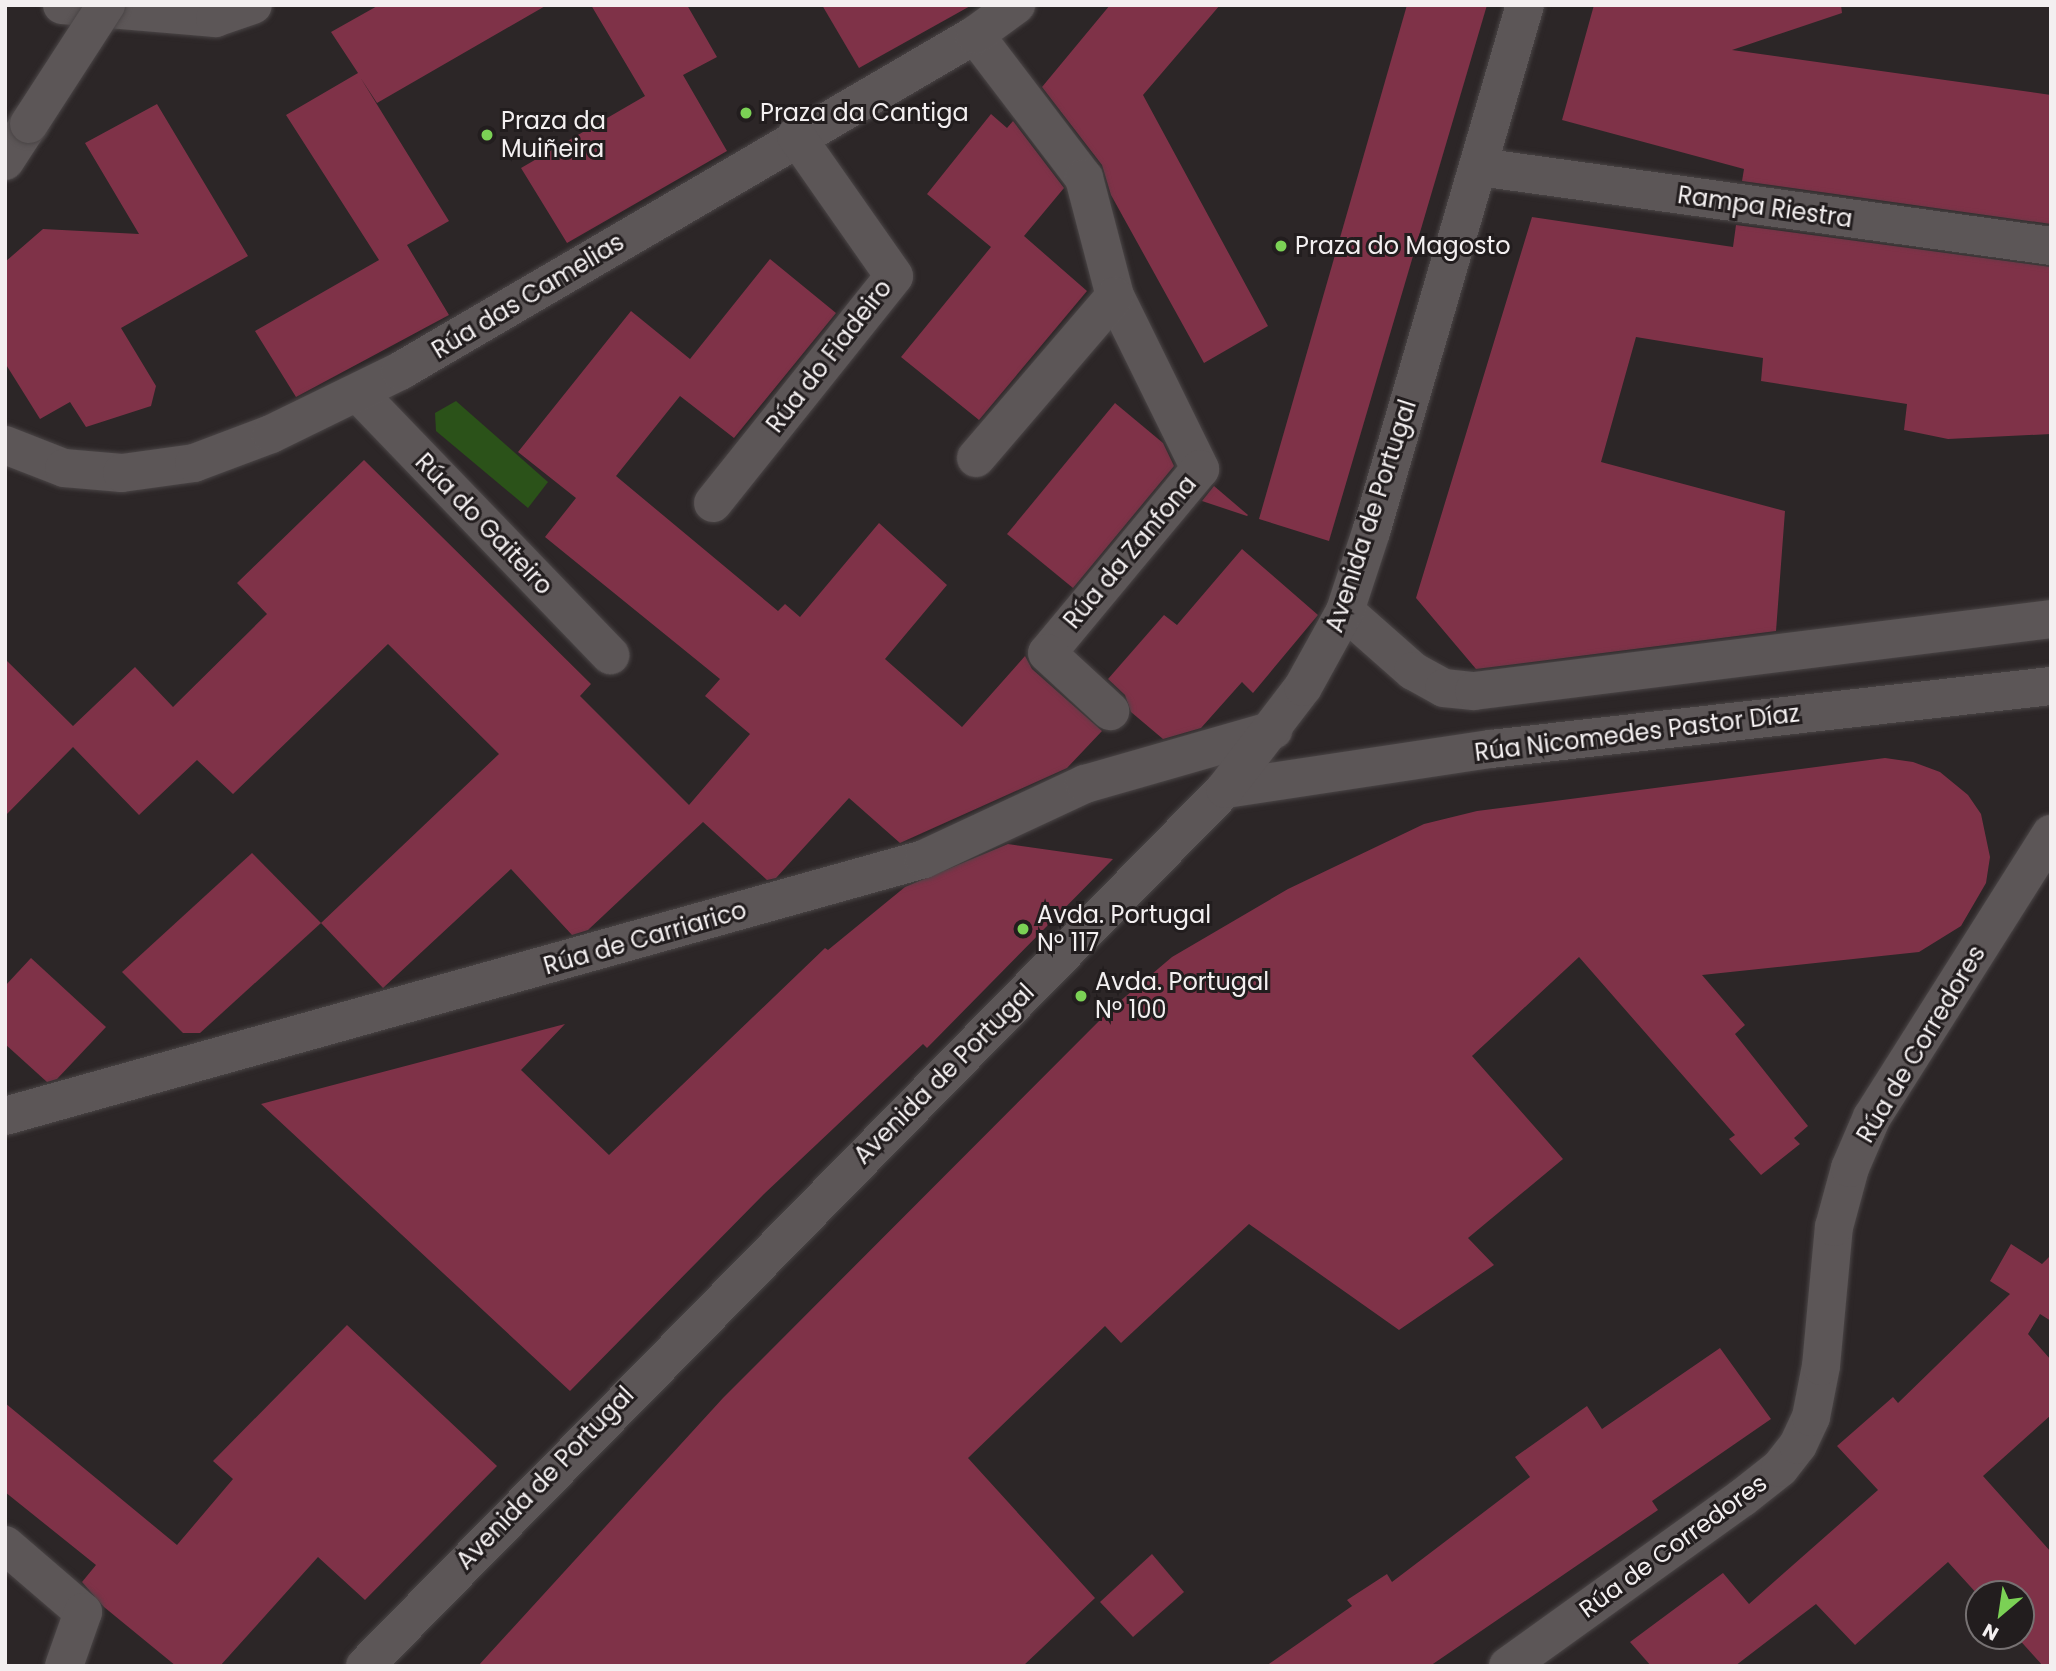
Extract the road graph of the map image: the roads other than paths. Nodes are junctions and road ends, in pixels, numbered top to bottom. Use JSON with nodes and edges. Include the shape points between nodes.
{"nodes":[{"id":1,"x":253,"y":5,"type":"edge"},
{"id":2,"x":1016,"y":5,"type":"edge"},
{"id":3,"x":1525,"y":5,"type":"edge"},
{"id":4,"x":84,"y":7,"type":"edge"},
{"id":5,"x":975,"y":35,"type":"junction"},
{"id":6,"x":796,"y":136,"type":"junction"},
{"id":7,"x":5,"y":161,"type":"edge"},
{"id":8,"x":1479,"y":167,"type":"junction"},
{"id":9,"x":2051,"y":246,"type":"edge"},
{"id":10,"x":1115,"y":296,"type":"junction"},
{"id":11,"x":358,"y":393,"type":"junction"},
{"id":12,"x":5,"y":446,"type":"edge"},
{"id":13,"x":976,"y":458,"type":"dead end"},
{"id":14,"x":713,"y":503,"type":"dead end"},
{"id":15,"x":1345,"y":611,"type":"junction"},
{"id":16,"x":2051,"y":619,"type":"edge"},
{"id":17,"x":611,"y":655,"type":"dead end"},
{"id":18,"x":2051,"y":686,"type":"edge"},
{"id":19,"x":1110,"y":711,"type":"dead end"},
{"id":20,"x":1273,"y":730,"type":"junction"},
{"id":21,"x":1225,"y":789,"type":"junction"},
{"id":22,"x":2051,"y":834,"type":"edge"},
{"id":23,"x":5,"y":1116,"type":"edge"},
{"id":24,"x":5,"y":1545,"type":"edge"},
{"id":25,"x":1511,"y":1665,"type":"edge"},
{"id":26,"x":64,"y":1666,"type":"edge"},
{"id":27,"x":365,"y":1666,"type":"edge"}],
"edges":[{"from":1,"to":4,"type":"street","via":[[215,18]]},
{"from":2,"to":5,"type":"street","name":"Rúa das Camelias"},
{"from":3,"to":8,"type":"street","name":"Avenida de Portugal"},
{"from":4,"to":7,"type":"street","bridge":true,"via":[[29,124]]},
{"from":5,"to":6,"type":"street","name":"Rúa das Camelias"},
{"from":5,"to":10,"type":"street","name":"Rúa da Zanfona","via":[[1084,178]]},
{"from":6,"to":11,"type":"street","name":"Rúa das Camelias"},
{"from":6,"to":14,"type":"street","name":"Rúa do Fiadeiro","via":[[894,276]]},
{"from":8,"to":9,"type":"street","name":"Rampa Riestra"},
{"from":8,"to":15,"type":"street","name":"Avenida de Portugal"},
{"from":10,"to":13,"type":"street"},
{"from":10,"to":19,"type":"street","name":"Rúa da Zanfona","via":[[1200,468],[1047,653]]},
{"from":11,"to":12,"type":"street","name":"Rúa das Camelias","via":[[271,434],[194,463],[122,473],[64,468]]},
{"from":11,"to":17,"type":"street","name":"Rúa do Gaiteiro"},
{"from":15,"to":16,"type":"street","via":[[1413,671],[1444,688],[1474,691]]},
{"from":15,"to":20,"type":"street","name":"Avenida de Portugal"},
{"from":18,"to":21,"type":"street","name":"Rúa Nicomedes Pastor Díaz","via":[[1491,749]]},
{"from":20,"to":21,"type":"street","name":"Avenida de Portugal"},
{"from":20,"to":23,"type":"street","name":"Rúa de Carriarico","via":[[1086,784],[924,859]]},
{"from":21,"to":27,"type":"street","name":"Avenida de Portugal"},
{"from":22,"to":25,"type":"street","name":"Rúa de Corredores","via":[[1872,1117],[1850,1168],[1834,1227],[1821,1366],[1811,1417],[1798,1445],[1780,1468],[1742,1498]]},
{"from":24,"to":26,"type":"street","via":[[83,1612]]}]}
